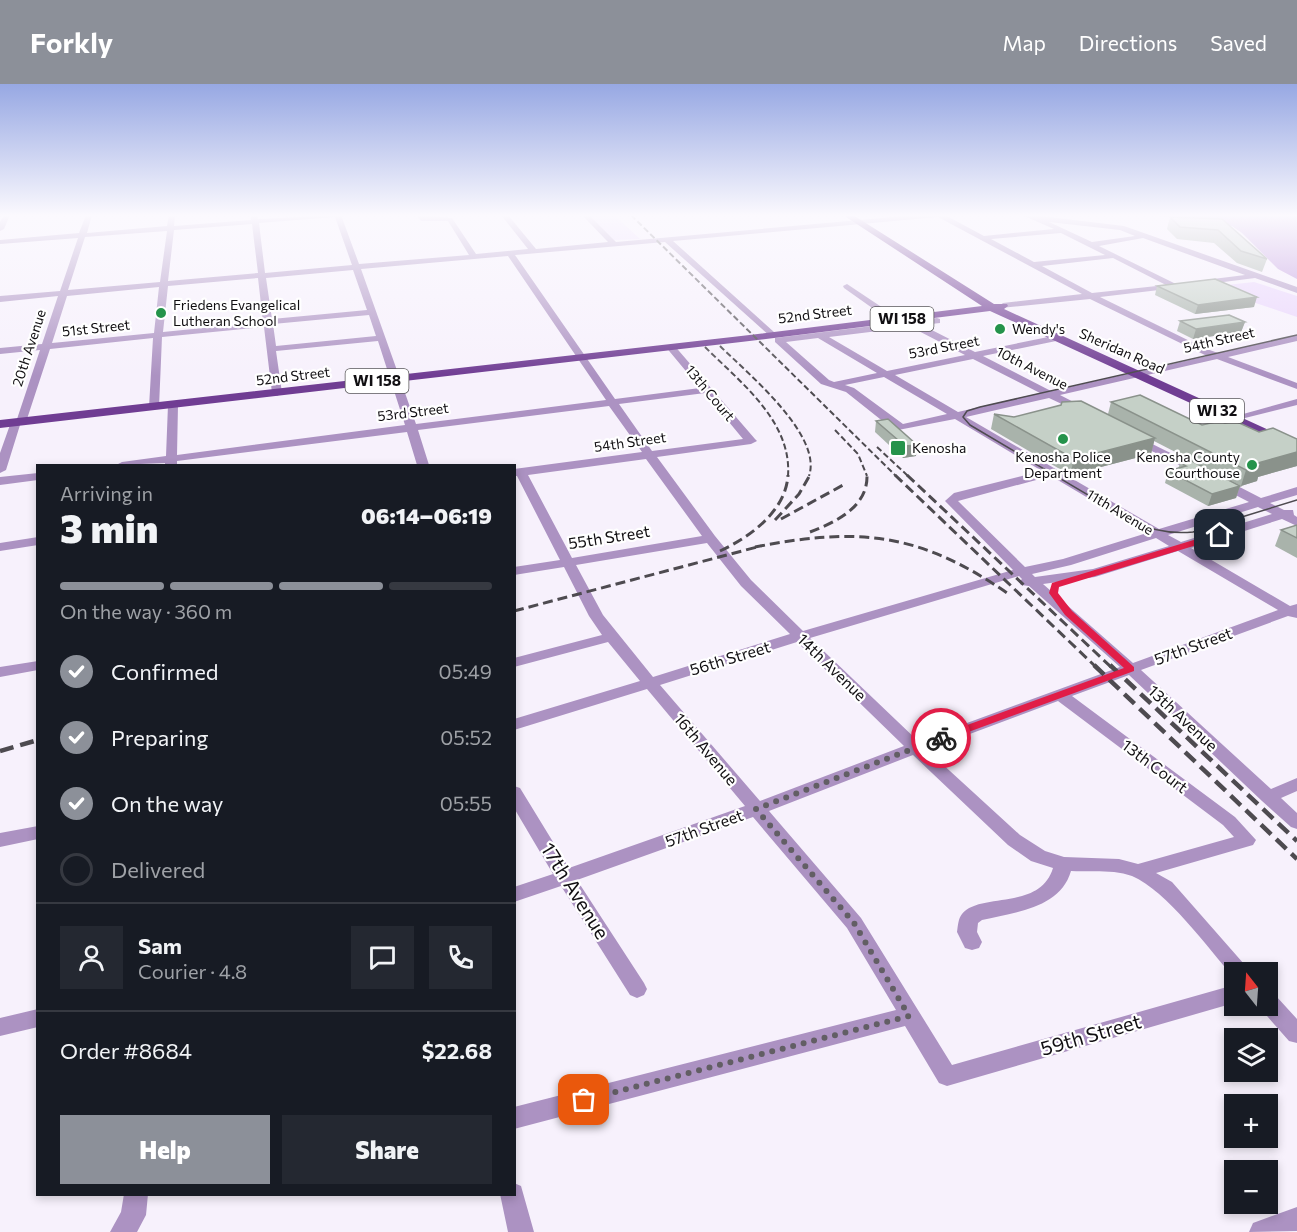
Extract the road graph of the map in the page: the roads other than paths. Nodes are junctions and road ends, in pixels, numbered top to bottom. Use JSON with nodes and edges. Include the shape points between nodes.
{"nodes":[{"id":1,"x":71,"y":269,"type":"edge"},
{"id":2,"x":165,"y":269,"type":"edge"},
{"id":3,"x":261,"y":269,"type":"edge"},
{"id":4,"x":325,"y":269,"type":"edge"},
{"id":5,"x":356,"y":269,"type":"edge"},
{"id":6,"x":520,"y":269,"type":"edge"},
{"id":7,"x":698,"y":269,"type":"edge"},
{"id":8,"x":937,"y":269,"type":"edge"},
{"id":9,"x":1039,"y":269,"type":"edge"},
{"id":10,"x":1140,"y":269,"type":"edge"},
{"id":11,"x":1238,"y":269,"type":"edge"},
{"id":12,"x":262,"y":274,"type":"junction"},
{"id":13,"x":1256,"y":275,"type":"junction"},
{"id":14,"x":163,"y":283,"type":"junction"},
{"id":15,"x":847,"y":286,"type":"dead end"},
{"id":16,"x":1175,"y":286,"type":"junction"},
{"id":17,"x":1297,"y":290,"type":"edge"},
{"id":18,"x":63,"y":293,"type":"junction"},
{"id":19,"x":1091,"y":296,"type":"junction"},
{"id":20,"x":0,"y":299,"type":"edge"},
{"id":21,"x":1002,"y":310,"type":"junction"},
{"id":22,"x":371,"y":312,"type":"junction"},
{"id":23,"x":926,"y":316,"type":"junction"},
{"id":24,"x":895,"y":320,"type":"junction"},
{"id":25,"x":937,"y":321,"type":"dead end"},
{"id":26,"x":267,"y":323,"type":"junction"},
{"id":27,"x":912,"y":324,"type":"junction"},
{"id":28,"x":158,"y":335,"type":"junction"},
{"id":29,"x":820,"y":335,"type":"junction"},
{"id":30,"x":380,"y":338,"type":"junction"},
{"id":31,"x":774,"y":338,"type":"junction"},
{"id":32,"x":1058,"y":338,"type":"junction"},
{"id":33,"x":1297,"y":338,"type":"edge"},
{"id":34,"x":46,"y":346,"type":"junction"},
{"id":35,"x":670,"y":346,"type":"junction"},
{"id":36,"x":270,"y":349,"type":"junction"},
{"id":37,"x":0,"y":351,"type":"edge"},
{"id":38,"x":975,"y":356,"type":"junction"},
{"id":39,"x":1216,"y":356,"type":"junction"},
{"id":40,"x":581,"y":357,"type":"junction"},
{"id":41,"x":1141,"y":373,"type":"junction"},
{"id":42,"x":885,"y":374,"type":"junction"},
{"id":43,"x":396,"y":379,"type":"junction"},
{"id":44,"x":837,"y":384,"type":"junction"},
{"id":45,"x":1297,"y":386,"type":"edge"},
{"id":46,"x":708,"y":390,"type":"junction"},
{"id":47,"x":277,"y":393,"type":"junction"},
{"id":48,"x":1050,"y":394,"type":"junction"},
{"id":49,"x":612,"y":402,"type":"junction"},
{"id":50,"x":1297,"y":402,"type":"edge"},
{"id":51,"x":173,"y":405,"type":"junction"},
{"id":52,"x":154,"y":407,"type":"junction"},
{"id":53,"x":1089,"y":414,"type":"edge"},
{"id":54,"x":956,"y":415,"type":"junction"},
{"id":55,"x":1241,"y":416,"type":"junction"},
{"id":56,"x":19,"y":422,"type":"junction"},
{"id":57,"x":0,"y":424,"type":"edge"},
{"id":58,"x":411,"y":428,"type":"junction"},
{"id":59,"x":1120,"y":430,"type":"edge"},
{"id":60,"x":751,"y":441,"type":"joint"},
{"id":61,"x":1297,"y":442,"type":"edge"},
{"id":62,"x":1297,"y":448,"type":"edge"},
{"id":63,"x":649,"y":454,"type":"junction"},
{"id":64,"x":171,"y":462,"type":"edge"},
{"id":65,"x":138,"y":464,"type":"edge"},
{"id":66,"x":423,"y":464,"type":"edge"},
{"id":67,"x":0,"y":470,"type":"edge"},
{"id":68,"x":518,"y":472,"type":"edge"},
{"id":69,"x":1051,"y":472,"type":"junction"},
{"id":70,"x":36,"y":476,"type":"edge"},
{"id":71,"x":0,"y":481,"type":"edge"},
{"id":72,"x":1297,"y":491,"type":"edge"},
{"id":73,"x":1258,"y":502,"type":"junction"},
{"id":74,"x":1297,"y":510,"type":"edge"},
{"id":75,"x":1283,"y":515,"type":"junction"},
{"id":76,"x":1297,"y":522,"type":"edge"},
{"id":77,"x":1155,"y":533,"type":"junction"},
{"id":78,"x":710,"y":539,"type":"junction"},
{"id":79,"x":36,"y":541,"type":"edge"},
{"id":80,"x":0,"y":547,"type":"edge"},
{"id":81,"x":1180,"y":548,"type":"junction"},
{"id":82,"x":568,"y":562,"type":"junction"},
{"id":83,"x":516,"y":571,"type":"edge"},
{"id":84,"x":1028,"y":576,"type":"junction"},
{"id":85,"x":1084,"y":576,"type":"junction"},
{"id":86,"x":1294,"y":612,"type":"edge"},
{"id":87,"x":1068,"y":613,"type":"junction"},
{"id":88,"x":800,"y":636,"type":"junction"},
{"id":89,"x":611,"y":637,"type":"junction"},
{"id":90,"x":516,"y":662,"type":"edge"},
{"id":91,"x":36,"y":665,"type":"edge"},
{"id":92,"x":1131,"y":669,"type":"junction"},
{"id":93,"x":0,"y":672,"type":"edge"},
{"id":94,"x":650,"y":683,"type":"junction"},
{"id":95,"x":1060,"y":695,"type":"junction"},
{"id":96,"x":516,"y":723,"type":"edge"},
{"id":97,"x":915,"y":748,"type":"junction"},
{"id":98,"x":1297,"y":784,"type":"edge"},
{"id":99,"x":516,"y":795,"type":"edge"},
{"id":100,"x":1268,"y":797,"type":"junction"},
{"id":101,"x":756,"y":809,"type":"junction"},
{"id":102,"x":1297,"y":824,"type":"edge"},
{"id":103,"x":36,"y":832,"type":"edge"},
{"id":104,"x":0,"y":840,"type":"edge"},
{"id":105,"x":1064,"y":864,"type":"junction"},
{"id":106,"x":1138,"y":871,"type":"junction"},
{"id":107,"x":565,"y":878,"type":"junction"},
{"id":108,"x":516,"y":894,"type":"edge"},
{"id":109,"x":972,"y":942,"type":"dead end"},
{"id":110,"x":1232,"y":962,"type":"edge"},
{"id":111,"x":637,"y":989,"type":"dead end"},
{"id":112,"x":1224,"y":997,"type":"edge"},
{"id":113,"x":1278,"y":1013,"type":"edge"},
{"id":114,"x":909,"y":1016,"type":"junction"},
{"id":115,"x":36,"y":1018,"type":"edge"},
{"id":116,"x":0,"y":1027,"type":"edge"},
{"id":117,"x":1297,"y":1034,"type":"edge"},
{"id":118,"x":947,"y":1076,"type":"joint"},
{"id":119,"x":516,"y":1117,"type":"edge"},
{"id":120,"x":136,"y":1196,"type":"edge"},
{"id":121,"x":512,"y":1196,"type":"edge"},
{"id":122,"x":1297,"y":1219,"type":"edge"},
{"id":123,"x":123,"y":1232,"type":"edge"},
{"id":124,"x":521,"y":1232,"type":"edge"},
{"id":125,"x":1262,"y":1232,"type":"edge"}],
"edges":[{"from":1,"to":18,"type":"street","name":"20th Avenue"},
{"from":2,"to":14,"type":"street"},
{"from":3,"to":12,"type":"street"},
{"from":4,"to":12,"type":"street"},
{"from":5,"to":22,"type":"street"},
{"from":6,"to":40,"type":"street","name":"14th Avenue"},
{"from":7,"to":31,"type":"street"},
{"from":8,"to":21,"type":"main road","name":"Sheridan Road","number":"WI 32"},
{"from":9,"to":19,"type":"street"},
{"from":10,"to":16,"type":"street"},
{"from":11,"to":13,"type":"street"},
{"from":12,"to":14,"type":"street"},
{"from":12,"to":26,"type":"street"},
{"from":13,"to":16,"type":"street","name":"52nd Street"},
{"from":13,"to":17,"type":"street"},
{"from":14,"to":18,"type":"street"},
{"from":14,"to":28,"type":"street"},
{"from":15,"to":24,"type":"street"},
{"from":16,"to":19,"type":"street","name":"52nd Street"},
{"from":18,"to":20,"type":"street"},
{"from":18,"to":34,"type":"street","name":"20th Avenue"},
{"from":19,"to":21,"type":"street","name":"52nd Street"},
{"from":19,"to":39,"type":"street"},
{"from":21,"to":23,"type":"main road","name":"52nd Street","number":"WI 158"},
{"from":21,"to":23,"type":"main road"},
{"from":21,"to":32,"type":"main road","name":"Sheridan Road","number":"WI 32"},
{"from":21,"to":41,"type":"main road","name":"Sheridan Road","number":"WI 32"},
{"from":22,"to":26,"type":"street","name":"51st Street"},
{"from":22,"to":30,"type":"street"},
{"from":23,"to":24,"type":"main road","name":"52nd Street","number":"WI 158"},
{"from":24,"to":31,"type":"main road","name":"52nd Street","number":"WI 158"},
{"from":25,"to":27,"type":"street"},
{"from":26,"to":28,"type":"street","name":"51st Street"},
{"from":26,"to":36,"type":"street"},
{"from":27,"to":29,"type":"street"},
{"from":27,"to":38,"type":"street","name":"10th Avenue"},
{"from":28,"to":34,"type":"street","name":"51st Street"},
{"from":28,"to":52,"type":"street"},
{"from":29,"to":31,"type":"street"},
{"from":29,"to":42,"type":"street","name":"11th Avenue"},
{"from":30,"to":36,"type":"street"},
{"from":30,"to":43,"type":"street"},
{"from":31,"to":35,"type":"main road","name":"52nd Street","number":"WI 158"},
{"from":31,"to":44,"type":"street","via":[[825,382]]},
{"from":32,"to":38,"type":"street","name":"53rd Street"},
{"from":32,"to":41,"type":"main road","name":"Sheridan Road","number":"WI 32"},
{"from":33,"to":39,"type":"street","name":"54th Street"},
{"from":34,"to":37,"type":"street","name":"51st Street"},
{"from":34,"to":56,"type":"street","name":"20th Avenue"},
{"from":35,"to":40,"type":"main road","name":"52nd Street","number":"WI 158"},
{"from":35,"to":46,"type":"street","name":"13th Court"},
{"from":36,"to":47,"type":"street"},
{"from":38,"to":42,"type":"street","name":"53rd Street"},
{"from":38,"to":48,"type":"street","name":"10th Avenue"},
{"from":39,"to":41,"type":"street","name":"54th Street"},
{"from":39,"to":45,"type":"street"},
{"from":40,"to":43,"type":"main road","name":"52nd Street","number":"WI 158"},
{"from":40,"to":49,"type":"street","name":"14th Avenue"},
{"from":41,"to":48,"type":"street","name":"54th Street"},
{"from":41,"to":55,"type":"main road","name":"Sheridan Road","number":"WI 32"},
{"from":41,"to":62,"type":"main road","name":"Sheridan Road","number":"WI 32"},
{"from":42,"to":44,"type":"street","name":"53rd Street"},
{"from":42,"to":54,"type":"street","name":"11th Avenue"},
{"from":43,"to":47,"type":"main road","name":"52nd Street","number":"WI 158"},
{"from":43,"to":58,"type":"street"},
{"from":44,"to":54,"type":"street","name":"54th Street","via":[[902,428]]},
{"from":46,"to":49,"type":"street","name":"53rd Street"},
{"from":46,"to":60,"type":"street","name":"13th Court"},
{"from":47,"to":51,"type":"main road","name":"52nd Street","number":"WI 158"},
{"from":48,"to":53,"type":"street","name":"10th Avenue"},
{"from":48,"to":54,"type":"street","name":"54th Street"},
{"from":49,"to":58,"type":"street","name":"53rd Street"},
{"from":49,"to":63,"type":"street","name":"14th Avenue"},
{"from":50,"to":55,"type":"street"},
{"from":51,"to":52,"type":"main road","name":"52nd Street","number":"WI 158"},
{"from":51,"to":64,"type":"street"},
{"from":52,"to":56,"type":"main road","name":"52nd Street","number":"WI 158"},
{"from":54,"to":69,"type":"street","name":"11th Avenue"},
{"from":55,"to":61,"type":"main road","name":"Sheridan Road","number":"WI 32"},
{"from":56,"to":57,"type":"main road","name":"52nd Street","number":"WI 158"},
{"from":56,"to":67,"type":"street","name":"20th Avenue"},
{"from":58,"to":64,"type":"street","name":"53rd Street"},
{"from":58,"to":66,"type":"street"},
{"from":59,"to":73,"type":"street"},
{"from":60,"to":63,"type":"street","name":"54th Street"},
{"from":63,"to":68,"type":"street","name":"54th Street"},
{"from":63,"to":78,"type":"street","name":"14th Avenue"},
{"from":64,"to":65,"type":"street","name":"53rd Street"},
{"from":68,"to":82,"type":"street","name":"16th Avenue"},
{"from":69,"to":77,"type":"street","name":"11th Avenue"},
{"from":69,"to":84,"type":"street","name":"13th Avenue","via":[[951,500]]},
{"from":70,"to":71,"type":"street"},
{"from":72,"to":73,"type":"street","name":"56th Street"},
{"from":73,"to":75,"type":"street"},
{"from":73,"to":77,"type":"street","name":"56th Street"},
{"from":74,"to":75,"type":"street","name":"56th Street"},
{"from":75,"to":76,"type":"street"},
{"from":75,"to":81,"type":"street","name":"56th Street"},
{"from":77,"to":81,"type":"street","name":"11th Avenue"},
{"from":77,"to":84,"type":"street","name":"56th Street"},
{"from":78,"to":82,"type":"street","name":"55th Street"},
{"from":78,"to":88,"type":"street","name":"14th Avenue","via":[[746,583]]},
{"from":79,"to":80,"type":"street"},
{"from":81,"to":85,"type":"street","name":"56th Street"},
{"from":81,"to":86,"type":"street","name":"11th Avenue"},
{"from":82,"to":83,"type":"street","name":"55th Street"},
{"from":82,"to":89,"type":"street","name":"16th Avenue"},
{"from":84,"to":85,"type":"street","name":"56th Street"},
{"from":84,"to":87,"type":"street","name":"13th Avenue"},
{"from":84,"to":88,"type":"street","name":"56th Street"},
{"from":85,"to":87,"type":"street","name":"13th Avenue","via":[[1052,588]]},
{"from":86,"to":92,"type":"street","name":"57th Street"},
{"from":87,"to":92,"type":"street","name":"13th Avenue"},
{"from":88,"to":94,"type":"street","name":"56th Street"},
{"from":88,"to":97,"type":"street","name":"14th Avenue"},
{"from":89,"to":90,"type":"street"},
{"from":89,"to":94,"type":"street","name":"16th Avenue"},
{"from":91,"to":93,"type":"street"},
{"from":92,"to":95,"type":"street","name":"57th Street"},
{"from":92,"to":100,"type":"street","name":"13th Avenue"},
{"from":94,"to":96,"type":"street","name":"56th Street"},
{"from":94,"to":101,"type":"street","name":"16th Avenue"},
{"from":95,"to":97,"type":"street","name":"57th Street"},
{"from":95,"to":106,"type":"street","name":"13th Court","via":[[1230,821],[1247,840]]},
{"from":97,"to":101,"type":"street","name":"57th Street"},
{"from":97,"to":105,"type":"street","name":"14th Avenue","via":[[1014,840],[1038,856]]},
{"from":98,"to":100,"type":"street"},
{"from":99,"to":107,"type":"street","name":"17th Avenue"},
{"from":100,"to":102,"type":"street","name":"13th Avenue"},
{"from":101,"to":107,"type":"street","name":"57th Street"},
{"from":101,"to":114,"type":"street","name":"16th Avenue","via":[[854,923]]},
{"from":103,"to":104,"type":"street"},
{"from":105,"to":106,"type":"street","name":"14th Avenue","via":[[1119,866]]},
{"from":105,"to":109,"type":"street","via":[[1057,885],[1047,894],[969,919],[967,932]]},
{"from":106,"to":110,"type":"street","name":"14th Avenue","via":[[1165,887]]},
{"from":107,"to":108,"type":"street","name":"57th Street"},
{"from":107,"to":111,"type":"street","name":"17th Avenue"},
{"from":112,"to":118,"type":"street","name":"59th Street"},
{"from":113,"to":117,"type":"street"},
{"from":114,"to":118,"type":"street","name":"16th Avenue"},
{"from":114,"to":119,"type":"street"},
{"from":115,"to":116,"type":"street"},
{"from":120,"to":123,"type":"street","via":[[133,1215]]},
{"from":121,"to":124,"type":"street"},
{"from":122,"to":125,"type":"street"}]}
